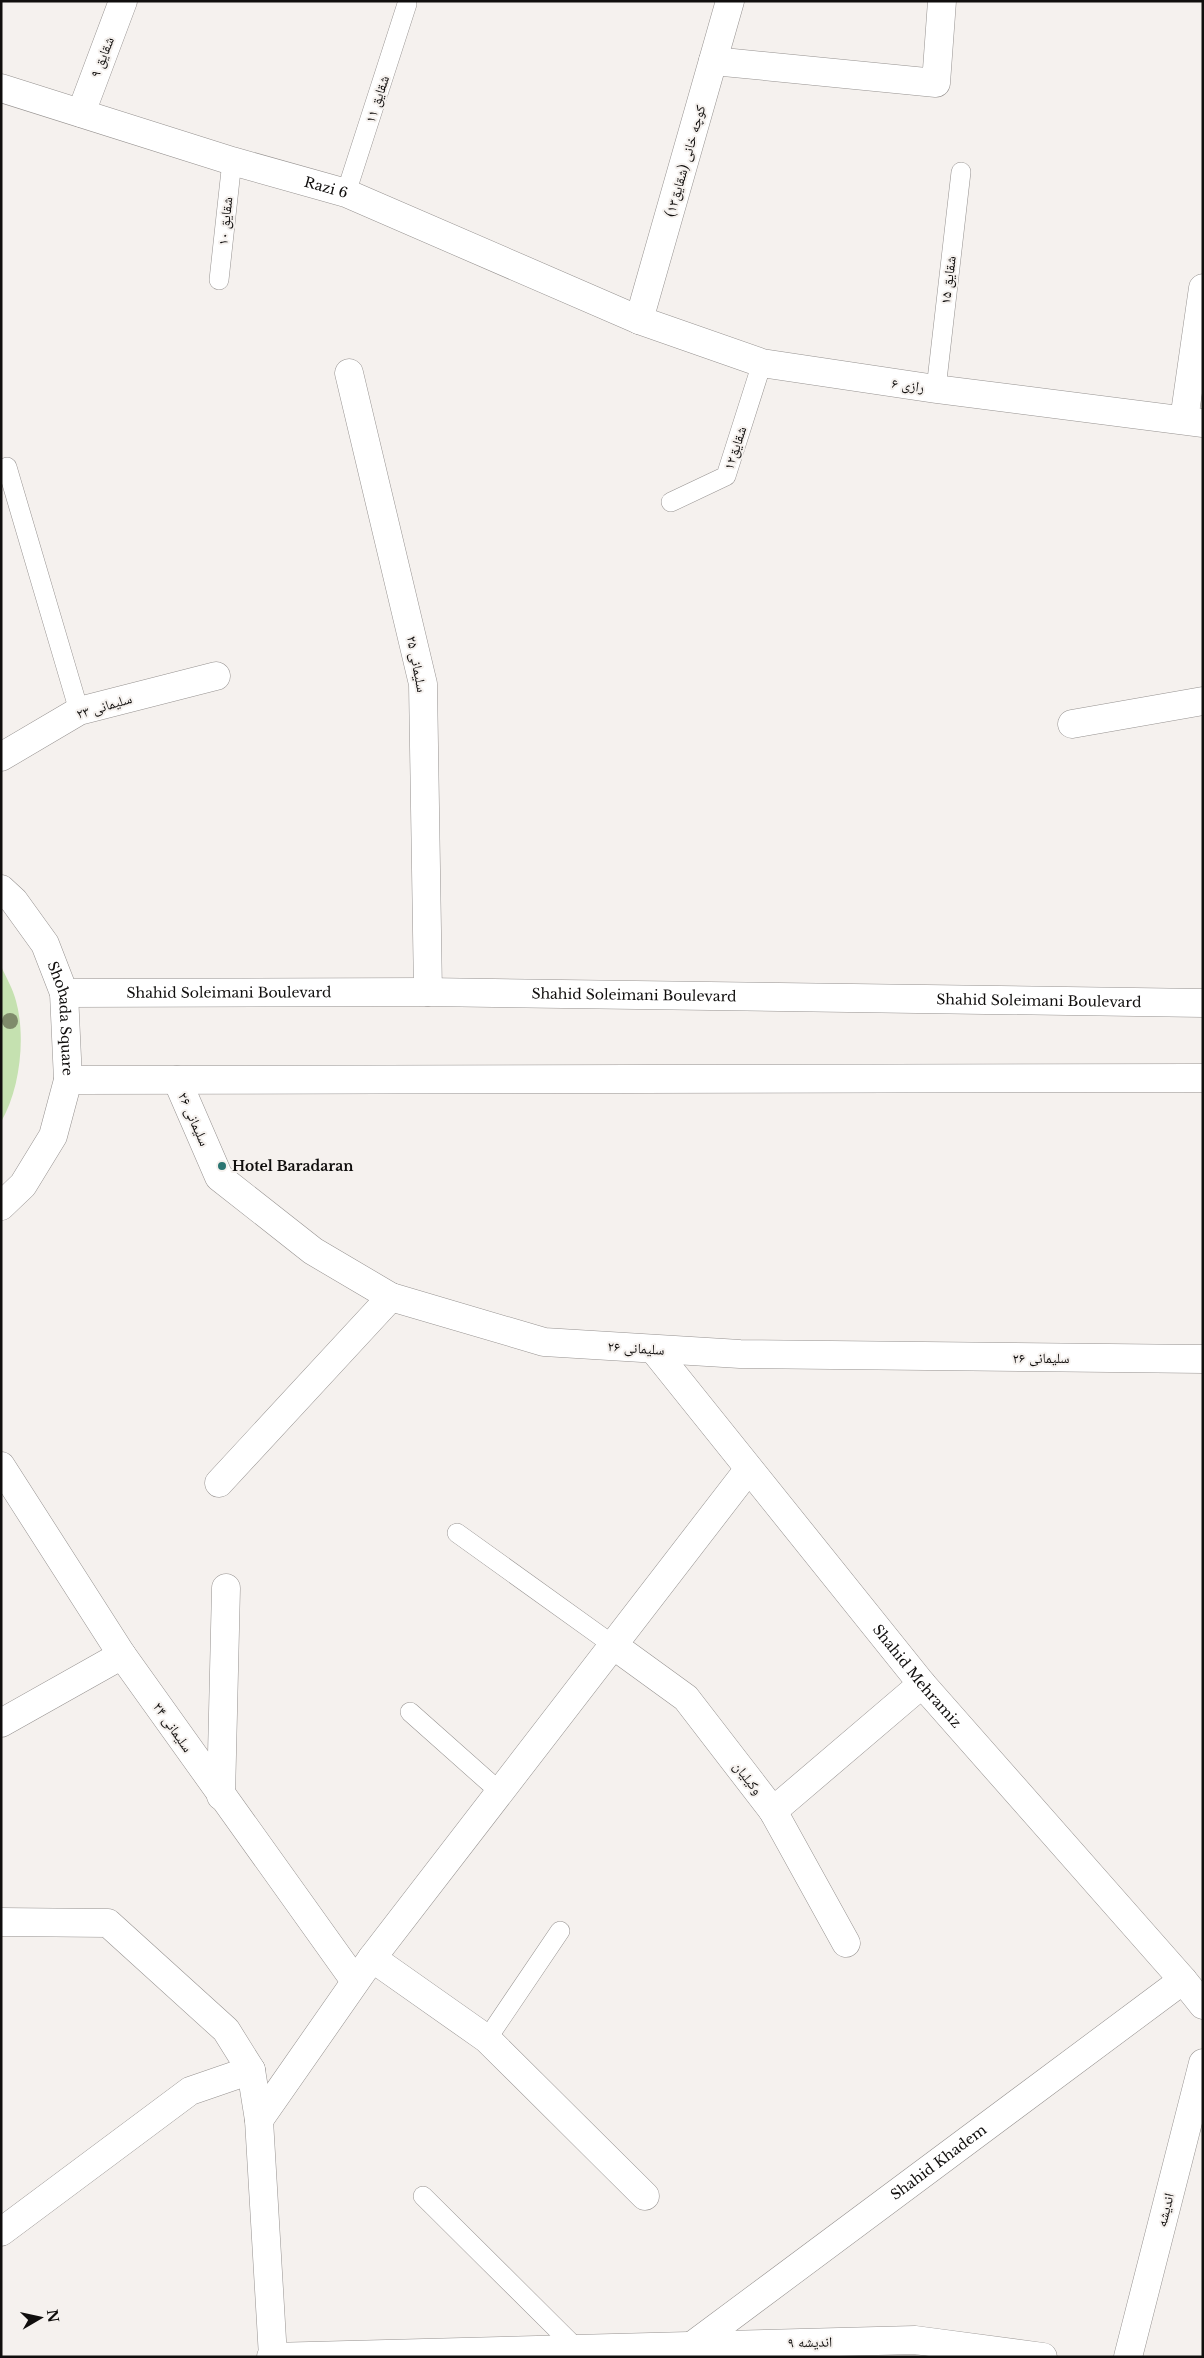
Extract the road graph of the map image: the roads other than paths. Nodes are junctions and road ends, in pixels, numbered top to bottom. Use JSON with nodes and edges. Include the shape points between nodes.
{"nodes":[{"id":1,"x":123,"y":1,"type":"edge"},
{"id":2,"x":730,"y":1,"type":"edge"},
{"id":3,"x":942,"y":1,"type":"edge"},
{"id":4,"x":408,"y":4,"type":"dead end"},
{"id":5,"x":713,"y":61,"type":"junction"},
{"id":6,"x":1,"y":88,"type":"edge"},
{"id":7,"x":81,"y":113,"type":"junction"},
{"id":8,"x":232,"y":161,"type":"junction"},
{"id":9,"x":961,"y":172,"type":"dead end"},
{"id":10,"x":346,"y":193,"type":"junction"},
{"id":11,"x":219,"y":280,"type":"dead end"},
{"id":12,"x":1203,"y":288,"type":"edge"},
{"id":13,"x":639,"y":320,"type":"junction"},
{"id":14,"x":762,"y":363,"type":"junction"},
{"id":15,"x":349,"y":373,"type":"dead end"},
{"id":16,"x":936,"y":389,"type":"junction"},
{"id":17,"x":1193,"y":422,"type":"edge"},
{"id":18,"x":7,"y":467,"type":"dead end"},
{"id":19,"x":671,"y":502,"type":"dead end"},
{"id":20,"x":216,"y":676,"type":"dead end"},
{"id":21,"x":1203,"y":701,"type":"edge"},
{"id":22,"x":79,"y":712,"type":"junction"},
{"id":23,"x":1072,"y":724,"type":"dead end"},
{"id":24,"x":1,"y":757,"type":"edge"},
{"id":25,"x":1,"y":889,"type":"edge"},
{"id":26,"x":428,"y":992,"type":"junction"},
{"id":27,"x":64,"y":993,"type":"junction"},
{"id":28,"x":1203,"y":1003,"type":"edge"},
{"id":29,"x":1203,"y":1078,"type":"edge"},
{"id":30,"x":68,"y":1080,"type":"junction"},
{"id":31,"x":177,"y":1080,"type":"junction"},
{"id":32,"x":1,"y":1206,"type":"edge"},
{"id":33,"x":391,"y":1298,"type":"junction"},
{"id":34,"x":654,"y":1350,"type":"junction"},
{"id":35,"x":1203,"y":1358,"type":"edge"},
{"id":36,"x":1,"y":1466,"type":"edge"},
{"id":37,"x":748,"y":1470,"type":"junction"},
{"id":38,"x":219,"y":1483,"type":"dead end"},
{"id":39,"x":457,"y":1533,"type":"dead end"},
{"id":40,"x":226,"y":1588,"type":"dead end"},
{"id":41,"x":613,"y":1645,"type":"junction"},
{"id":42,"x":122,"y":1654,"type":"junction"},
{"id":43,"x":922,"y":1684,"type":"junction"},
{"id":44,"x":410,"y":1712,"type":"dead end"},
{"id":45,"x":1,"y":1723,"type":"edge"},
{"id":46,"x":500,"y":1792,"type":"junction"},
{"id":47,"x":221,"y":1796,"type":"junction"},
{"id":48,"x":773,"y":1811,"type":"junction"},
{"id":49,"x":1,"y":1922,"type":"edge"},
{"id":50,"x":560,"y":1931,"type":"dead end"},
{"id":51,"x":846,"y":1943,"type":"dead end"},
{"id":52,"x":372,"y":1958,"type":"junction"},
{"id":53,"x":355,"y":1981,"type":"junction"},
{"id":54,"x":1195,"y":1987,"type":"edge"},
{"id":55,"x":487,"y":2039,"type":"junction"},
{"id":56,"x":1203,"y":2062,"type":"edge"},
{"id":57,"x":251,"y":2070,"type":"junction"},
{"id":58,"x":259,"y":2120,"type":"junction"},
{"id":59,"x":422,"y":2196,"type":"dead end"},
{"id":60,"x":645,"y":2196,"type":"dead end"},
{"id":61,"x":1,"y":2232,"type":"edge"},
{"id":62,"x":693,"y":2345,"type":"junction"},
{"id":63,"x":576,"y":2348,"type":"junction"},
{"id":64,"x":496,"y":2354,"type":"edge"},
{"id":65,"x":272,"y":2357,"type":"edge"},
{"id":66,"x":1043,"y":2357,"type":"edge"},
{"id":67,"x":1128,"y":2357,"type":"edge"}],
"edges":[{"from":1,"to":7,"type":"street","name":"شقایق ۹"},
{"from":2,"to":5,"type":"street","name":"کوچه خانی (شقایق۱۳)"},
{"from":3,"to":5,"type":"street","via":[[936,83]]},
{"from":4,"to":10,"type":"lane","name":"شقایق ۱۱"},
{"from":5,"to":13,"type":"street","name":"کوچه خانی (شقایق۱۳)"},
{"from":6,"to":7,"type":"street","name":"Razi 6"},
{"from":7,"to":8,"type":"street","name":"Razi 6"},
{"from":8,"to":10,"type":"street","name":"Razi 6"},
{"from":8,"to":11,"type":"lane","name":"شقایق ۱۰"},
{"from":9,"to":16,"type":"lane","name":"شقایق ۱۵"},
{"from":10,"to":13,"type":"street","name":"Razi 6"},
{"from":12,"to":17,"type":"street"},
{"from":13,"to":14,"type":"street","name":"رازی ۶"},
{"from":14,"to":16,"type":"street","name":"رازی ۶"},
{"from":14,"to":19,"type":"lane","name":"شقایق۱۲","via":[[726,476]]},
{"from":15,"to":26,"type":"street","name":"سلیمانی ۲۵","via":[[423,684]]},
{"from":16,"to":17,"type":"street","name":"رازی ۶"},
{"from":18,"to":22,"type":"lane"},
{"from":20,"to":22,"type":"street","name":"سلیمانی ۲۳"},
{"from":21,"to":23,"type":"street"},
{"from":22,"to":24,"type":"street","name":"سلیمانی ۲۳"},
{"from":25,"to":27,"type":"street","name":"Shohada Square","via":[[14,901],[45,944]]},
{"from":26,"to":27,"type":"street","name":"Shahid Soleimani Boulevard"},
{"from":26,"to":28,"type":"street","name":"Shahid Soleimani Boulevard"},
{"from":27,"to":30,"type":"street","name":"Shohada Square"},
{"from":29,"to":31,"type":"street"},
{"from":30,"to":31,"type":"street"},
{"from":30,"to":32,"type":"street","name":"Shohada Square","via":[[53,1136],[22,1185]]},
{"from":31,"to":33,"type":"street","name":"سلیمانی ۲۶","via":[[219,1177],[313,1251]]},
{"from":33,"to":34,"type":"street","name":"سلیمانی ۲۶","via":[[544,1342]]},
{"from":33,"to":38,"type":"street"},
{"from":34,"to":35,"type":"street","name":"سلیمانی ۲۶","via":[[750,1354]]},
{"from":34,"to":37,"type":"street","name":"Shahid Mehramiz"},
{"from":36,"to":42,"type":"street","name":"سلیمانی ۲۴"},
{"from":37,"to":41,"type":"street"},
{"from":37,"to":43,"type":"street","name":"Shahid Mehramiz"},
{"from":39,"to":41,"type":"lane"},
{"from":40,"to":47,"type":"street"},
{"from":41,"to":46,"type":"street"},
{"from":41,"to":48,"type":"street","name":"وکیلیان","via":[[686,1698]]},
{"from":42,"to":45,"type":"street"},
{"from":42,"to":47,"type":"street","name":"سلیمانی ۲۴"},
{"from":43,"to":48,"type":"street"},
{"from":43,"to":54,"type":"street","name":"Shahid Mehramiz"},
{"from":44,"to":46,"type":"lane"},
{"from":46,"to":52,"type":"street"},
{"from":47,"to":53,"type":"street","name":"سلیمانی ۲۴"},
{"from":48,"to":51,"type":"street","name":"وکیلیان"},
{"from":49,"to":57,"type":"street","via":[[108,1923],[226,2030]]},
{"from":50,"to":55,"type":"lane"},
{"from":52,"to":53,"type":"street"},
{"from":52,"to":55,"type":"street"},
{"from":53,"to":58,"type":"street"},
{"from":54,"to":62,"type":"street","name":"Shahid Khadem"},
{"from":55,"to":60,"type":"street"},
{"from":56,"to":67,"type":"street","name":"اندیشه"},
{"from":57,"to":58,"type":"street"},
{"from":57,"to":61,"type":"street","via":[[190,2091]]},
{"from":58,"to":65,"type":"street"},
{"from":59,"to":63,"type":"lane"},
{"from":62,"to":63,"type":"street","name":"اندیشه ۹"},
{"from":62,"to":66,"type":"street","name":"اندیشه ۹","via":[[915,2340]]},
{"from":63,"to":64,"type":"street","name":"اندیشه ۹"},
{"from":64,"to":65,"type":"street","name":"اندیشه ۹"}]}
